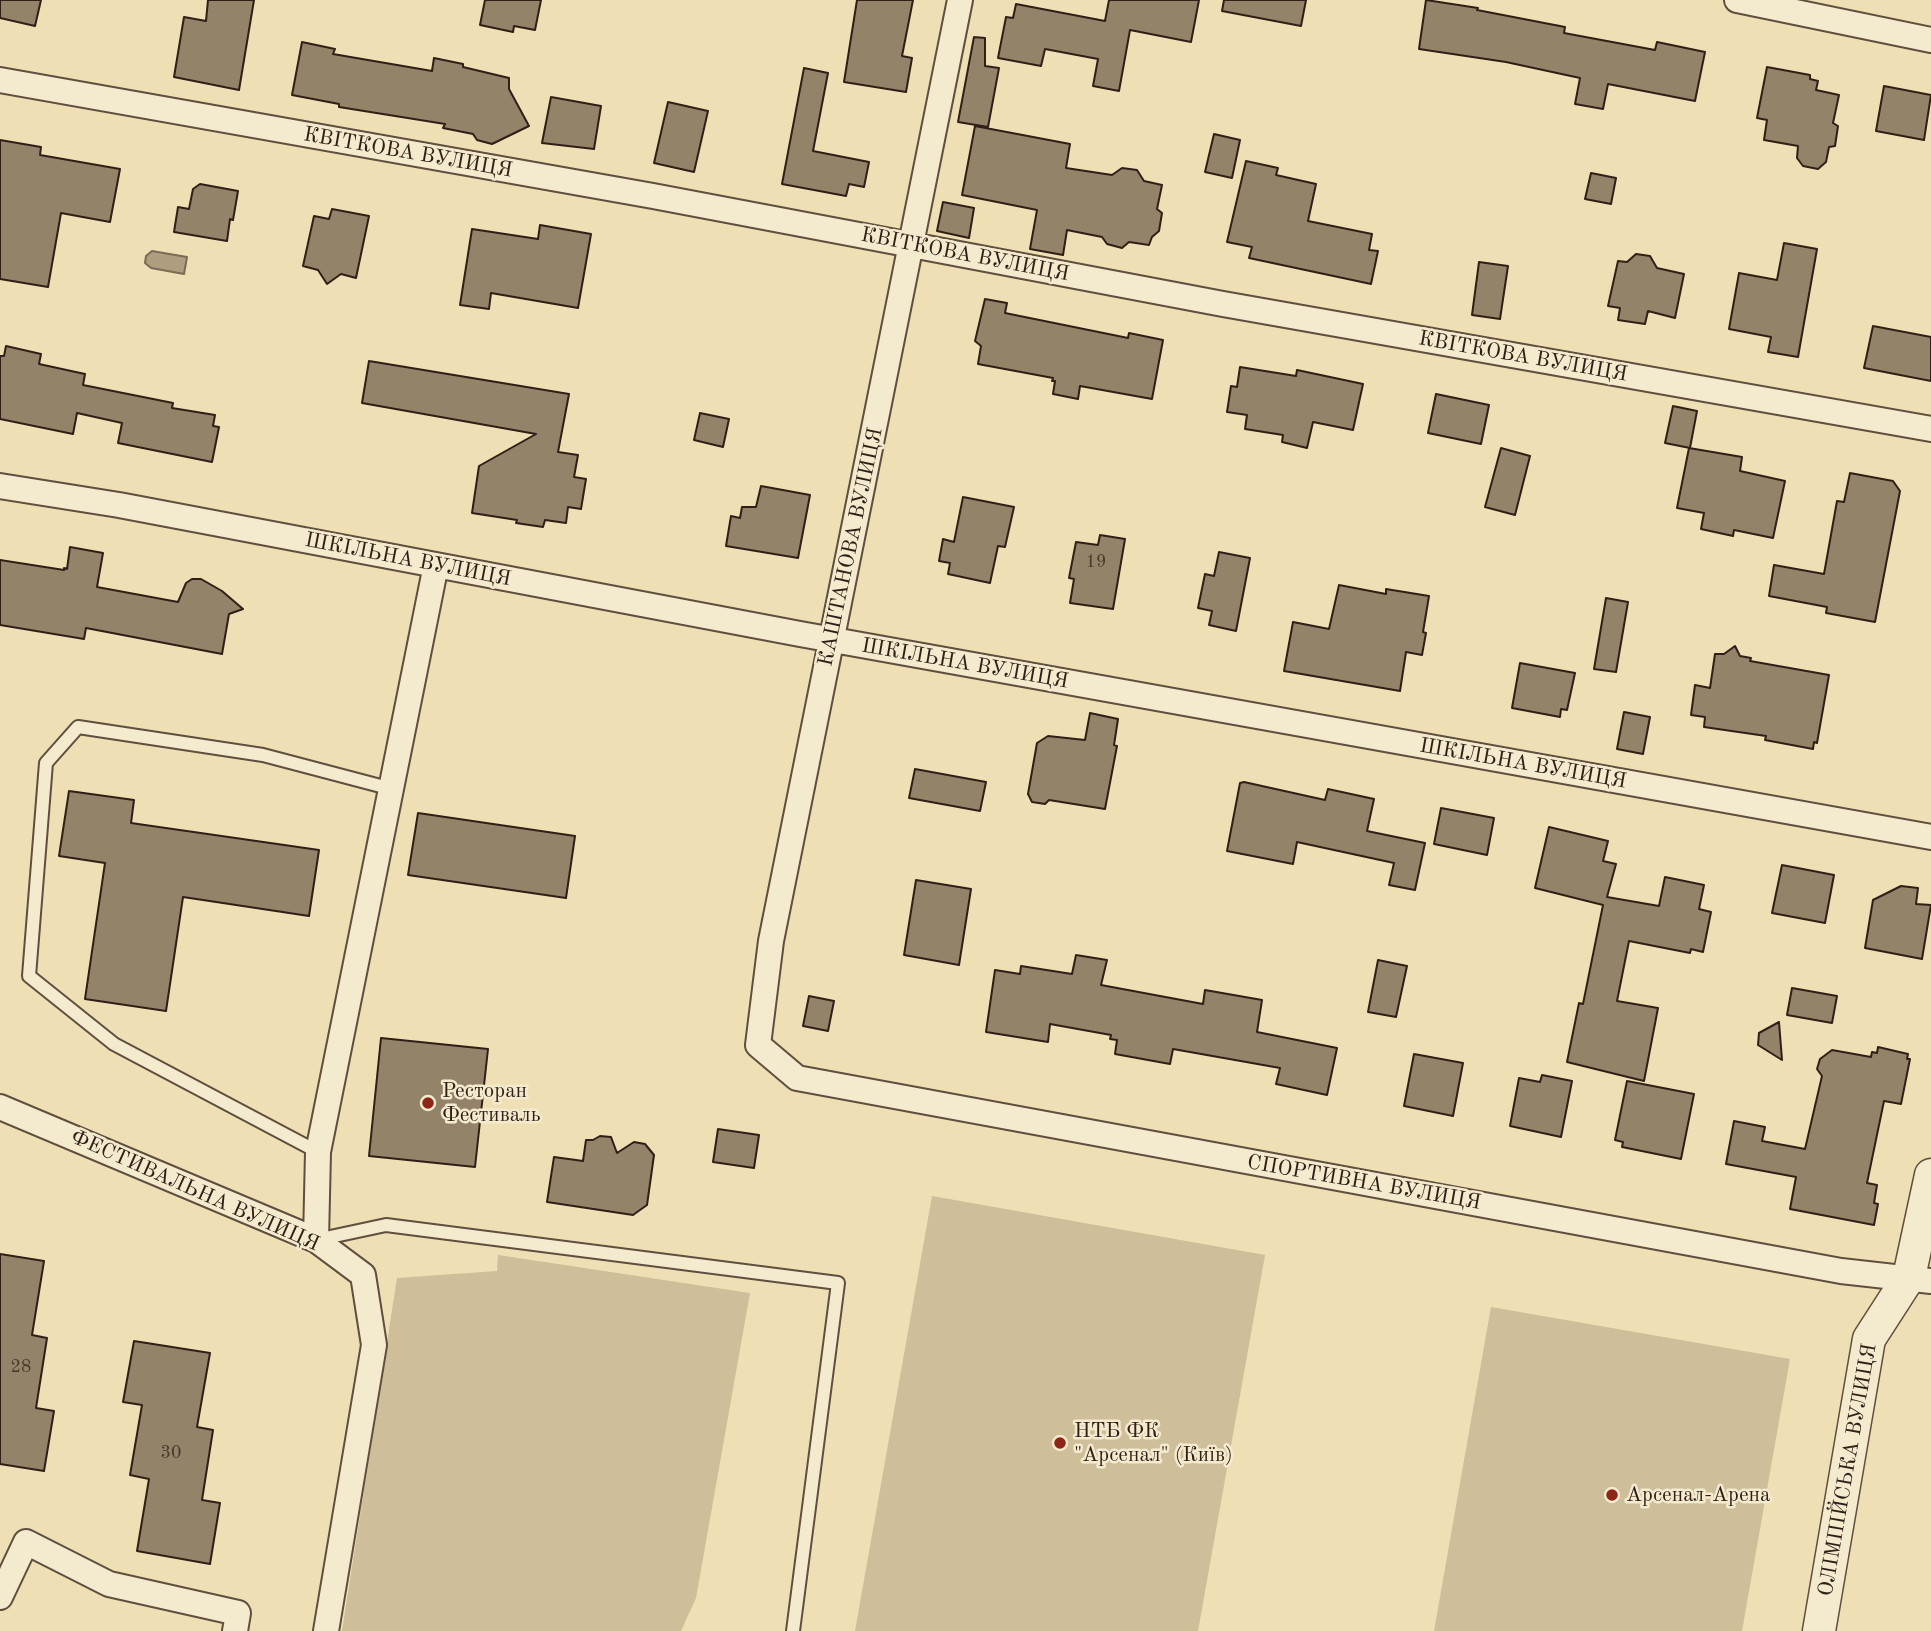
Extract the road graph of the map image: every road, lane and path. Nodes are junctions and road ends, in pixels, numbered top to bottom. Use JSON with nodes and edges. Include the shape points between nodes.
{"nodes":[{"id":1,"x":960,"y":0,"type":"edge"},
{"id":2,"x":1737,"y":0,"type":"edge"},
{"id":3,"x":1931,"y":40,"type":"edge"},
{"id":4,"x":0,"y":80,"type":"edge"},
{"id":5,"x":913,"y":245,"type":"junction"},
{"id":6,"x":1931,"y":429,"type":"edge"},
{"id":7,"x":0,"y":486,"type":"edge"},
{"id":8,"x":436,"y":565,"type":"junction"},
{"id":9,"x":832,"y":640,"type":"junction"},
{"id":10,"x":392,"y":789,"type":"junction"},
{"id":11,"x":1931,"y":837,"type":"edge"},
{"id":12,"x":797,"y":1078,"type":"joint"},
{"id":13,"x":0,"y":1107,"type":"edge"},
{"id":14,"x":318,"y":1152,"type":"junction"},
{"id":15,"x":1931,"y":1175,"type":"edge"},
{"id":16,"x":316,"y":1240,"type":"junction"},
{"id":17,"x":1920,"y":1279,"type":"edge"},
{"id":18,"x":0,"y":1597,"type":"edge"},
{"id":19,"x":235,"y":1631,"type":"edge"},
{"id":20,"x":326,"y":1631,"type":"edge"},
{"id":21,"x":793,"y":1631,"type":"edge"},
{"id":22,"x":1819,"y":1631,"type":"edge"}],
"edges":[{"from":1,"to":5,"type":"street","name":"КАШТАНОВА ВУЛИЦЯ"},
{"from":2,"to":3,"type":"street"},
{"from":4,"to":5,"type":"street","name":"КВІТКОВА ВУЛИЦЯ"},
{"from":5,"to":6,"type":"street","name":"КВІТКОВА ВУЛИЦЯ"},
{"from":5,"to":9,"type":"street","name":"КАШТАНОВА ВУЛИЦЯ"},
{"from":7,"to":8,"type":"street","name":"ШКІЛЬНА ВУЛИЦЯ"},
{"from":8,"to":9,"type":"street","name":"ШКІЛЬНА ВУЛИЦЯ"},
{"from":8,"to":10,"type":"street"},
{"from":9,"to":11,"type":"street","name":"ШКІЛЬНА ВУЛИЦЯ"},
{"from":9,"to":12,"type":"street","name":"КАШТАНОВА ВУЛИЦЯ","via":[[771,941],[758,1045]]},
{"from":10,"to":14,"type":"street"},
{"from":10,"to":14,"type":"lane","via":[[263,755],[78,727],[46,763],[29,976],[114,1044]]},
{"from":12,"to":17,"type":"street","name":"СПОРТИВНА ВУЛИЦЯ","via":[[1841,1271]]},
{"from":13,"to":16,"type":"street","name":"ФЕСТИВАЛЬНА ВУЛИЦЯ"},
{"from":14,"to":16,"type":"street"},
{"from":15,"to":17,"type":"street"},
{"from":16,"to":20,"type":"street","name":"ФЕСТИВАЛЬНА ВУЛИЦЯ","via":[[363,1275],[374,1345]]},
{"from":16,"to":21,"type":"lane","via":[[386,1225],[838,1283]]},
{"from":17,"to":22,"type":"street","name":"ОЛІМПІЙСЬКА ВУЛИЦЯ","via":[[1869,1339]]},
{"from":18,"to":19,"type":"street","via":[[26,1542],[109,1584],[238,1613]]}]}
